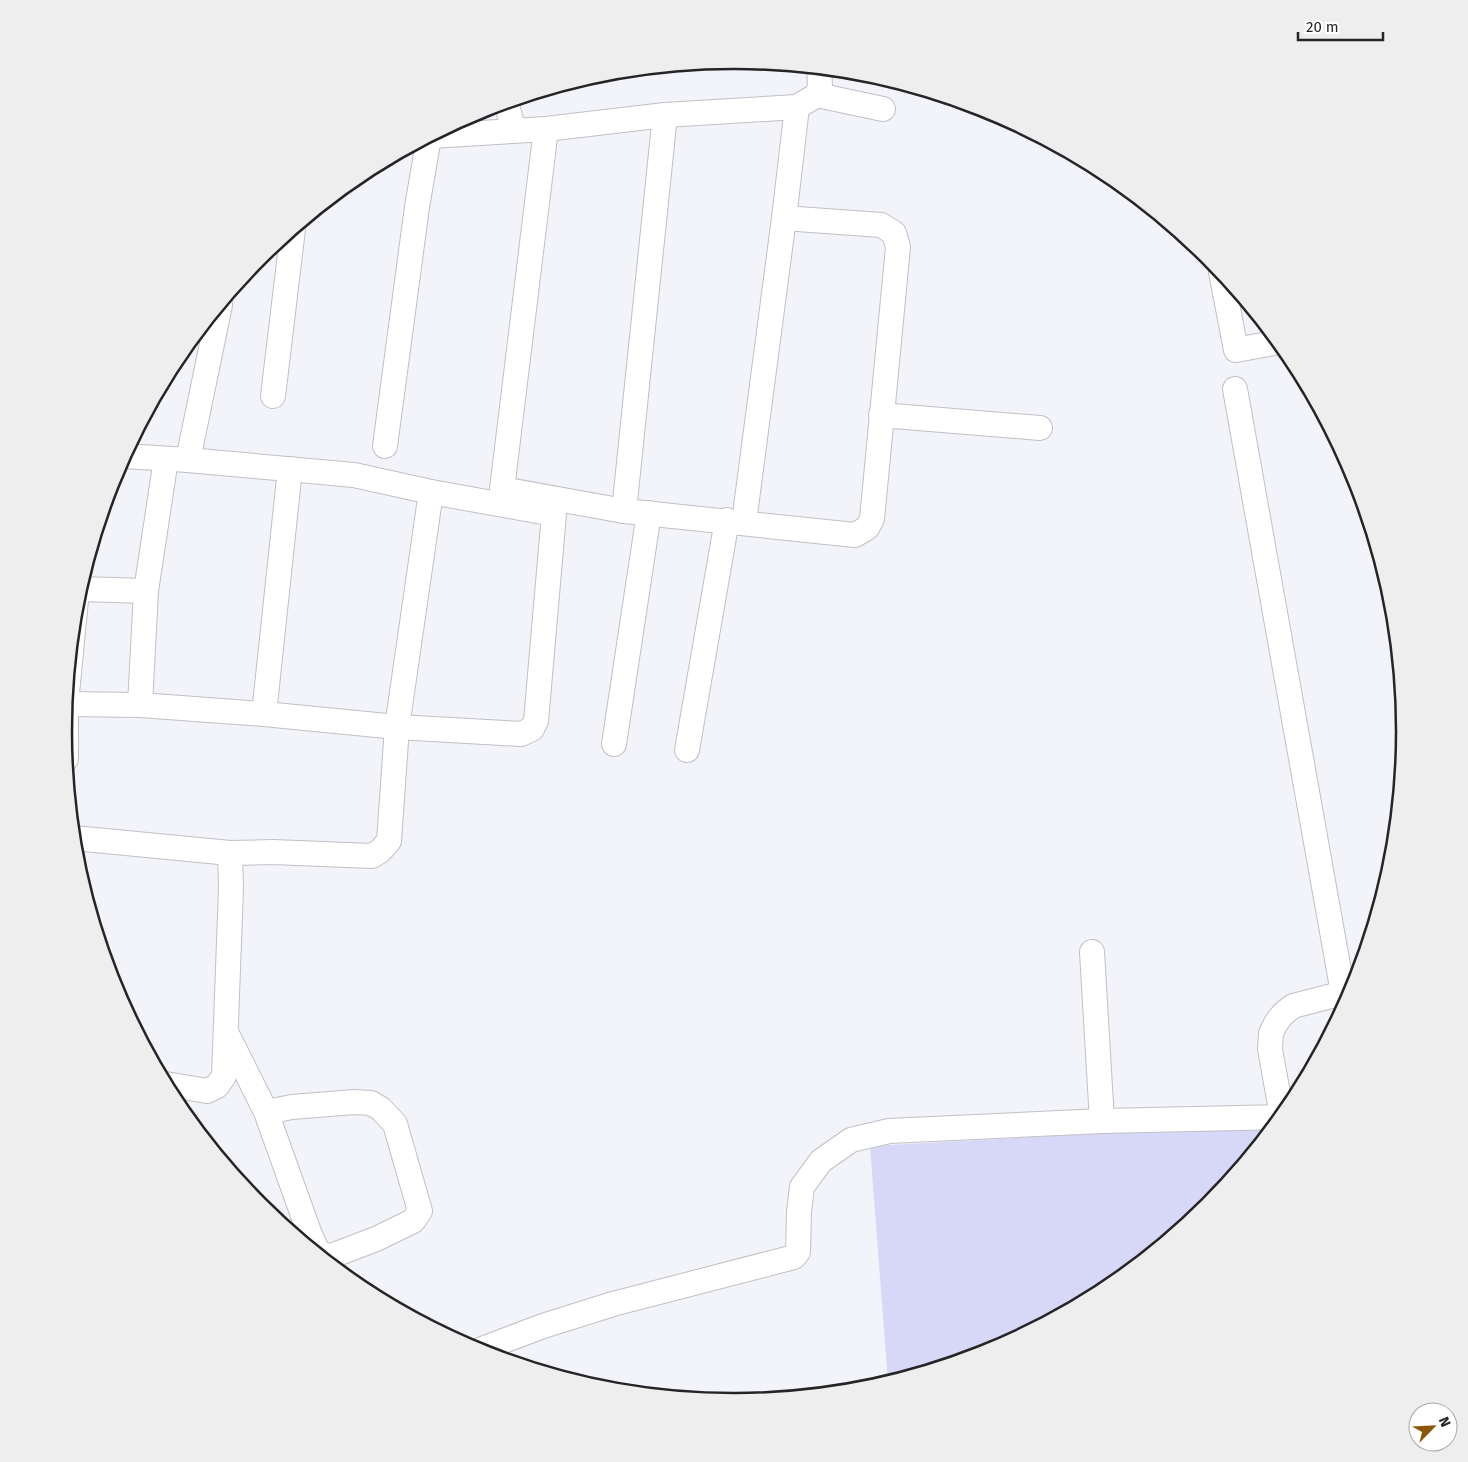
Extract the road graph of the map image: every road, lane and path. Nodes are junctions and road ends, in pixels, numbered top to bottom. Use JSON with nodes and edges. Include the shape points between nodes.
{"nodes":[{"id":1,"x":819,"y":74,"type":"edge"},
{"id":2,"x":817,"y":95,"type":"junction"},
{"id":3,"x":797,"y":107,"type":"junction"},
{"id":4,"x":883,"y":108,"type":"dead end"},
{"id":5,"x":508,"y":109,"type":"edge"},
{"id":6,"x":665,"y":115,"type":"junction"},
{"id":7,"x":546,"y":129,"type":"junction"},
{"id":8,"x":514,"y":131,"type":"junction"},
{"id":9,"x":445,"y":135,"type":"edge"},
{"id":10,"x":429,"y":144,"type":"edge"},
{"id":11,"x":784,"y":218,"type":"junction"},
{"id":12,"x":292,"y":238,"type":"edge"},
{"id":13,"x":1224,"y":285,"type":"edge"},
{"id":14,"x":216,"y":319,"type":"edge"},
{"id":15,"x":1271,"y":344,"type":"edge"},
{"id":16,"x":1235,"y":389,"type":"dead end"},
{"id":17,"x":273,"y":396,"type":"dead end"},
{"id":18,"x":881,"y":415,"type":"junction"},
{"id":19,"x":1040,"y":428,"type":"dead end"},
{"id":20,"x":385,"y":446,"type":"dead end"},
{"id":21,"x":132,"y":456,"type":"edge"},
{"id":22,"x":177,"y":459,"type":"junction"},
{"id":23,"x":290,"y":469,"type":"junction"},
{"id":24,"x":431,"y":492,"type":"junction"},
{"id":25,"x":624,"y":511,"type":"junction"},
{"id":26,"x":649,"y":513,"type":"junction"},
{"id":27,"x":735,"y":521,"type":"junction"},
{"id":28,"x":87,"y":589,"type":"edge"},
{"id":29,"x":146,"y":591,"type":"junction"},
{"id":30,"x":73,"y":704,"type":"edge"},
{"id":31,"x":140,"y":705,"type":"junction"},
{"id":32,"x":264,"y":714,"type":"junction"},
{"id":33,"x":397,"y":727,"type":"junction"},
{"id":34,"x":614,"y":744,"type":"dead end"},
{"id":35,"x":687,"y":750,"type":"dead end"},
{"id":36,"x":81,"y":839,"type":"edge"},
{"id":37,"x":230,"y":853,"type":"junction"},
{"id":38,"x":1092,"y":952,"type":"dead end"},
{"id":39,"x":1346,"y":985,"type":"edge"},
{"id":40,"x":1341,"y":994,"type":"edge"},
{"id":41,"x":226,"y":1032,"type":"junction"},
{"id":42,"x":175,"y":1086,"type":"edge"},
{"id":43,"x":1279,"y":1107,"type":"edge"},
{"id":44,"x":266,"y":1112,"type":"junction"},
{"id":45,"x":1271,"y":1117,"type":"edge"},
{"id":46,"x":1102,"y":1121,"type":"junction"},
{"id":47,"x":313,"y":1242,"type":"edge"},
{"id":48,"x":331,"y":1256,"type":"edge"},
{"id":49,"x":490,"y":1346,"type":"edge"}],
"edges":[{"from":1,"to":2,"type":"street"},
{"from":2,"to":3,"type":"street"},
{"from":2,"to":4,"type":"street"},
{"from":3,"to":6,"type":"street"},
{"from":3,"to":11,"type":"street"},
{"from":5,"to":8,"type":"street"},
{"from":6,"to":7,"type":"street"},
{"from":6,"to":25,"type":"street"},
{"from":7,"to":8,"type":"street"},
{"from":7,"to":25,"type":"street","via":[[502,489]]},
{"from":8,"to":9,"type":"street"},
{"from":10,"to":20,"type":"street"},
{"from":11,"to":18,"type":"street","via":[[881,225],[894,233],[898,247]]},
{"from":11,"to":27,"type":"street"},
{"from":12,"to":17,"type":"street"},
{"from":13,"to":15,"type":"street","via":[[1236,350]]},
{"from":14,"to":22,"type":"street"},
{"from":16,"to":39,"type":"street"},
{"from":18,"to":19,"type":"street"},
{"from":18,"to":27,"type":"street","via":[[872,519],[867,528],[855,535]]},
{"from":21,"to":22,"type":"street"},
{"from":22,"to":23,"type":"street"},
{"from":22,"to":29,"type":"street"},
{"from":23,"to":24,"type":"street","via":[[354,474]]},
{"from":23,"to":32,"type":"street"},
{"from":24,"to":33,"type":"street"},
{"from":24,"to":33,"type":"street","via":[[554,514],[536,721],[532,729],[521,734]]},
{"from":25,"to":26,"type":"street"},
{"from":26,"to":27,"type":"street"},
{"from":26,"to":34,"type":"street"},
{"from":27,"to":35,"type":"street"},
{"from":28,"to":29,"type":"street"},
{"from":29,"to":31,"type":"street"},
{"from":30,"to":31,"type":"street"},
{"from":31,"to":32,"type":"street"},
{"from":32,"to":33,"type":"street"},
{"from":33,"to":37,"type":"street","via":[[389,841],[380,851],[372,856]]},
{"from":36,"to":37,"type":"street"},
{"from":37,"to":41,"type":"street"},
{"from":38,"to":46,"type":"street"},
{"from":40,"to":43,"type":"street","via":[[1293,1006],[1276,1023],[1271,1033],[1270,1049]]},
{"from":41,"to":42,"type":"street","via":[[224,1076],[217,1086],[207,1092]]},
{"from":41,"to":44,"type":"street"},
{"from":44,"to":47,"type":"street"},
{"from":44,"to":48,"type":"street","via":[[292,1107],[370,1103],[395,1124],[420,1211],[413,1222]]},
{"from":45,"to":46,"type":"street"},
{"from":46,"to":49,"type":"street","via":[[889,1130],[851,1140],[821,1161],[802,1187],[798,1252],[794,1258],[613,1304]]}]}
